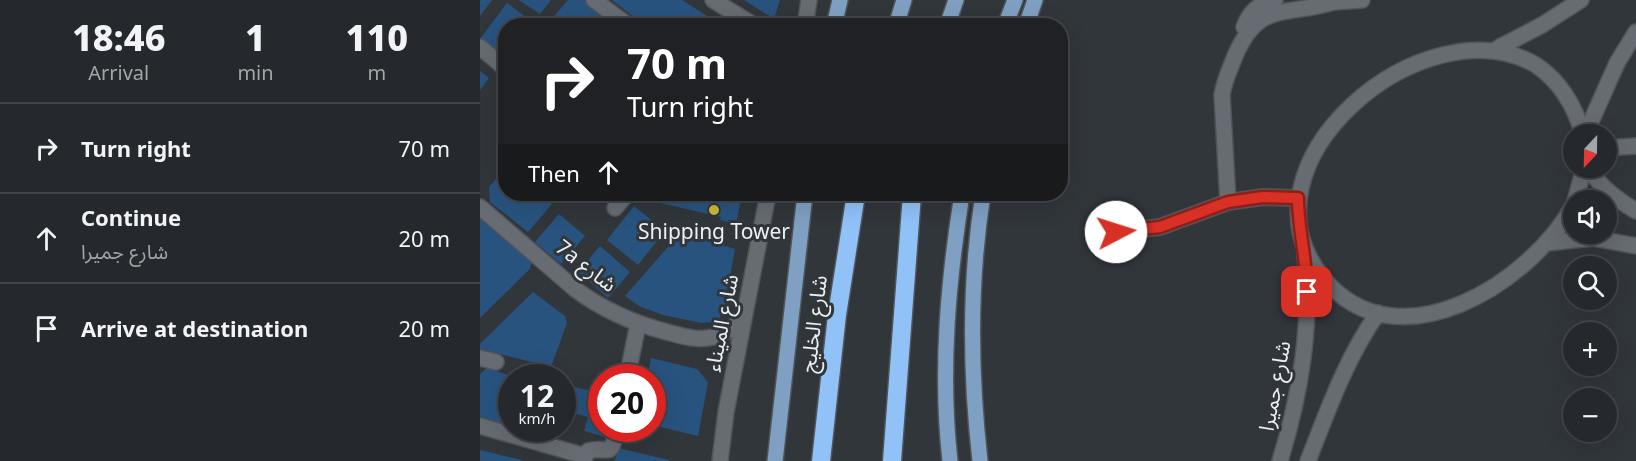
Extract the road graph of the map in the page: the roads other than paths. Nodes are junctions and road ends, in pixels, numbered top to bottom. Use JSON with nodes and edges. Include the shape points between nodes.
{"nodes":[{"id":1,"x":594,"y":0,"type":"edge"},
{"id":2,"x":713,"y":0,"type":"edge"},
{"id":3,"x":809,"y":0,"type":"edge"},
{"id":4,"x":840,"y":0,"type":"edge"},
{"id":5,"x":904,"y":0,"type":"edge"},
{"id":6,"x":956,"y":0,"type":"edge"},
{"id":7,"x":1015,"y":0,"type":"edge"},
{"id":8,"x":1035,"y":0,"type":"edge"},
{"id":9,"x":1275,"y":0,"type":"edge"},
{"id":10,"x":1362,"y":0,"type":"edge"},
{"id":11,"x":1581,"y":0,"type":"edge"},
{"id":12,"x":1330,"y":1,"type":"edge"},
{"id":13,"x":609,"y":18,"type":"edge"},
{"id":14,"x":742,"y":18,"type":"edge"},
{"id":15,"x":806,"y":18,"type":"edge"},
{"id":16,"x":836,"y":18,"type":"edge"},
{"id":17,"x":898,"y":18,"type":"edge"},
{"id":18,"x":950,"y":18,"type":"edge"},
{"id":19,"x":1008,"y":18,"type":"edge"},
{"id":20,"x":1029,"y":18,"type":"edge"},
{"id":21,"x":1636,"y":32,"type":"edge"},
{"id":22,"x":1242,"y":39,"type":"junction"},
{"id":23,"x":480,"y":47,"type":"edge"},
{"id":24,"x":1498,"y":48,"type":"junction"},
{"id":25,"x":498,"y":62,"type":"edge"},
{"id":26,"x":1580,"y":124,"type":"edge"},
{"id":27,"x":1589,"y":124,"type":"edge"},
{"id":28,"x":1636,"y":146,"type":"edge"},
{"id":29,"x":1617,"y":147,"type":"edge"},
{"id":30,"x":1594,"y":178,"type":"edge"},
{"id":31,"x":1298,"y":198,"type":"junction"},
{"id":32,"x":621,"y":201,"type":"edge"},
{"id":33,"x":767,"y":201,"type":"edge"},
{"id":34,"x":804,"y":201,"type":"edge"},
{"id":35,"x":855,"y":201,"type":"edge"},
{"id":36,"x":911,"y":201,"type":"edge"},
{"id":37,"x":961,"y":201,"type":"edge"},
{"id":38,"x":982,"y":201,"type":"edge"},
{"id":39,"x":1228,"y":202,"type":"junction"},
{"id":40,"x":480,"y":207,"type":"edge"},
{"id":41,"x":615,"y":208,"type":"dead end"},
{"id":42,"x":1636,"y":211,"type":"edge"},
{"id":43,"x":1563,"y":221,"type":"edge"},
{"id":44,"x":1116,"y":232,"type":"dead end"},
{"id":45,"x":1546,"y":243,"type":"junction"},
{"id":46,"x":1636,"y":246,"type":"edge"},
{"id":47,"x":1304,"y":247,"type":"junction"},
{"id":48,"x":1378,"y":313,"type":"junction"},
{"id":49,"x":744,"y":318,"type":"junction"},
{"id":50,"x":638,"y":324,"type":"junction"},
{"id":51,"x":480,"y":358,"type":"edge"},
{"id":52,"x":496,"y":362,"type":"dead end"},
{"id":53,"x":630,"y":364,"type":"edge"},
{"id":54,"x":480,"y":426,"type":"edge"},
{"id":55,"x":614,"y":442,"type":"edge"},
{"id":56,"x":584,"y":458,"type":"edge"},
{"id":57,"x":720,"y":461,"type":"edge"},
{"id":58,"x":775,"y":461,"type":"edge"},
{"id":59,"x":821,"y":461,"type":"edge"},
{"id":60,"x":892,"y":461,"type":"edge"},
{"id":61,"x":950,"y":461,"type":"edge"},
{"id":62,"x":980,"y":461,"type":"edge"},
{"id":63,"x":1280,"y":461,"type":"edge"},
{"id":64,"x":1308,"y":461,"type":"edge"}],
"edges":[{"from":1,"to":13,"type":"street"},
{"from":2,"to":14,"type":"street"},
{"from":3,"to":15,"type":"street"},
{"from":4,"to":16,"type":"main road"},
{"from":5,"to":17,"type":"main road"},
{"from":6,"to":18,"type":"main road"},
{"from":7,"to":19,"type":"main road"},
{"from":8,"to":20,"type":"main road"},
{"from":9,"to":22,"type":"street","via":[[1251,13]]},
{"from":10,"to":12,"type":"street"},
{"from":11,"to":24,"type":"street"},
{"from":12,"to":22,"type":"street","via":[[1272,13],[1252,26]]},
{"from":21,"to":27,"type":"street"},
{"from":22,"to":39,"type":"street","via":[[1222,96]]},
{"from":23,"to":25,"type":"street"},
{"from":24,"to":26,"type":"street","via":[[1523,56],[1554,80]]},
{"from":24,"to":31,"type":"street","via":[[1445,48],[1372,84],[1343,110],[1320,140]]},
{"from":28,"to":29,"type":"street"},
{"from":30,"to":42,"type":"street","via":[[1615,199]]},
{"from":31,"to":39,"type":"street"},
{"from":31,"to":47,"type":"street"},
{"from":32,"to":41,"type":"street"},
{"from":33,"to":49,"type":"street","name":"شارع الميناء"},
{"from":34,"to":58,"type":"main road"},
{"from":35,"to":59,"type":"highway","name":"شارع الخليج","via":[[837,315]]},
{"from":36,"to":60,"type":"highway"},
{"from":37,"to":61,"type":"main road","via":[[947,324],[945,376]]},
{"from":38,"to":62,"type":"main road","via":[[972,334]]},
{"from":39,"to":44,"type":"street","via":[[1160,227]]},
{"from":40,"to":50,"type":"street","name":"7a شارع","via":[[589,300]]},
{"from":43,"to":45,"type":"street"},
{"from":45,"to":46,"type":"street","via":[[1593,238]]},
{"from":45,"to":48,"type":"street","via":[[1499,285],[1461,304],[1407,317]]},
{"from":47,"to":48,"type":"street","via":[[1328,285],[1352,303]]},
{"from":47,"to":63,"type":"street","name":"شارع جميرا","via":[[1308,307],[1303,367]]},
{"from":48,"to":64,"type":"street","via":[[1345,368]]},
{"from":49,"to":50,"type":"street","name":"7a شارع","via":[[723,334],[700,339]]},
{"from":49,"to":57,"type":"street","name":"شارع الميناء"},
{"from":50,"to":53,"type":"street"},
{"from":51,"to":52,"type":"street"},
{"from":54,"to":56,"type":"street"},
{"from":55,"to":56,"type":"street","via":[[610,450],[588,451]]}]}
